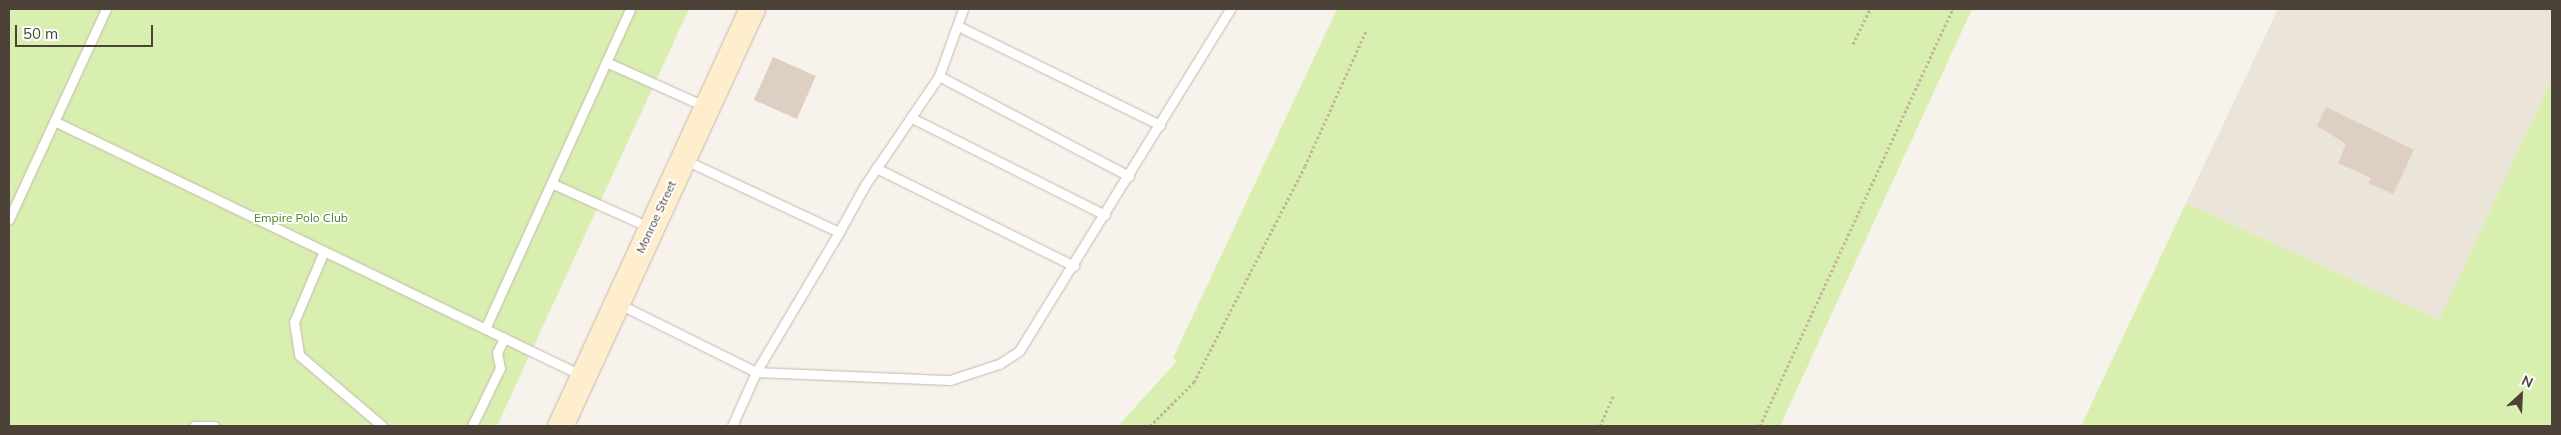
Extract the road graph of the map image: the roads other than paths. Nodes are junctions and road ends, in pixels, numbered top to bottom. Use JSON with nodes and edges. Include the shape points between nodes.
{"nodes":[{"id":1,"x":106,"y":9,"type":"edge"},
{"id":2,"x":630,"y":9,"type":"edge"},
{"id":3,"x":752,"y":9,"type":"edge"},
{"id":4,"x":963,"y":9,"type":"edge"},
{"id":5,"x":1230,"y":9,"type":"edge"},
{"id":6,"x":958,"y":26,"type":"junction"},
{"id":7,"x":606,"y":62,"type":"junction"},
{"id":8,"x":938,"y":76,"type":"junction"},
{"id":9,"x":706,"y":107,"type":"junction"},
{"id":10,"x":912,"y":118,"type":"junction"},
{"id":11,"x":54,"y":121,"type":"junction"},
{"id":12,"x":1160,"y":125,"type":"junction"},
{"id":13,"x":683,"y":158,"type":"junction"},
{"id":14,"x":876,"y":168,"type":"junction"},
{"id":15,"x":1129,"y":176,"type":"junction"},
{"id":16,"x":552,"y":183,"type":"junction"},
{"id":17,"x":1105,"y":215,"type":"junction"},
{"id":18,"x":9,"y":219,"type":"edge"},
{"id":19,"x":651,"y":228,"type":"junction"},
{"id":20,"x":839,"y":232,"type":"junction"},
{"id":21,"x":324,"y":251,"type":"junction"},
{"id":22,"x":1074,"y":266,"type":"junction"},
{"id":23,"x":616,"y":303,"type":"junction"},
{"id":24,"x":486,"y":329,"type":"junction"},
{"id":25,"x":504,"y":338,"type":"junction"},
{"id":26,"x":756,"y":372,"type":"junction"},
{"id":27,"x":583,"y":376,"type":"junction"},
{"id":28,"x":194,"y":426,"type":"edge"},
{"id":29,"x":214,"y":426,"type":"edge"},
{"id":30,"x":382,"y":426,"type":"edge"},
{"id":31,"x":472,"y":426,"type":"edge"},
{"id":32,"x":560,"y":426,"type":"edge"},
{"id":33,"x":732,"y":426,"type":"edge"}],
"edges":[{"from":1,"to":11,"type":"lane"},
{"from":2,"to":7,"type":"lane"},
{"from":3,"to":9,"type":"main road","name":"Monroe Street"},
{"from":4,"to":6,"type":"lane"},
{"from":5,"to":12,"type":"lane"},
{"from":6,"to":8,"type":"lane"},
{"from":6,"to":12,"type":"lane"},
{"from":7,"to":9,"type":"lane"},
{"from":7,"to":16,"type":"lane"},
{"from":8,"to":10,"type":"lane"},
{"from":8,"to":15,"type":"lane"},
{"from":9,"to":13,"type":"main road","name":"Monroe Street"},
{"from":10,"to":14,"type":"lane"},
{"from":10,"to":17,"type":"lane"},
{"from":11,"to":18,"type":"lane"},
{"from":11,"to":21,"type":"lane"},
{"from":12,"to":15,"type":"lane"},
{"from":13,"to":19,"type":"main road","name":"Monroe Street"},
{"from":13,"to":20,"type":"lane"},
{"from":14,"to":20,"type":"lane"},
{"from":14,"to":22,"type":"lane"},
{"from":15,"to":17,"type":"lane"},
{"from":16,"to":19,"type":"lane"},
{"from":16,"to":24,"type":"lane"},
{"from":17,"to":22,"type":"lane"},
{"from":19,"to":23,"type":"main road","name":"Monroe Street"},
{"from":20,"to":26,"type":"lane"},
{"from":21,"to":24,"type":"lane"},
{"from":21,"to":30,"type":"lane","via":[[294,322],[299,355]]},
{"from":22,"to":26,"type":"lane","via":[[1019,351],[975,373],[923,382],[856,374]]},
{"from":23,"to":26,"type":"lane"},
{"from":23,"to":27,"type":"main road","name":"Monroe Street"},
{"from":24,"to":25,"type":"lane"},
{"from":25,"to":27,"type":"lane"},
{"from":25,"to":31,"type":"lane","via":[[497,353],[500,368]]},
{"from":26,"to":33,"type":"lane"},
{"from":27,"to":32,"type":"main road","name":"Monroe Street"},
{"from":28,"to":29,"type":"lane"}]}
